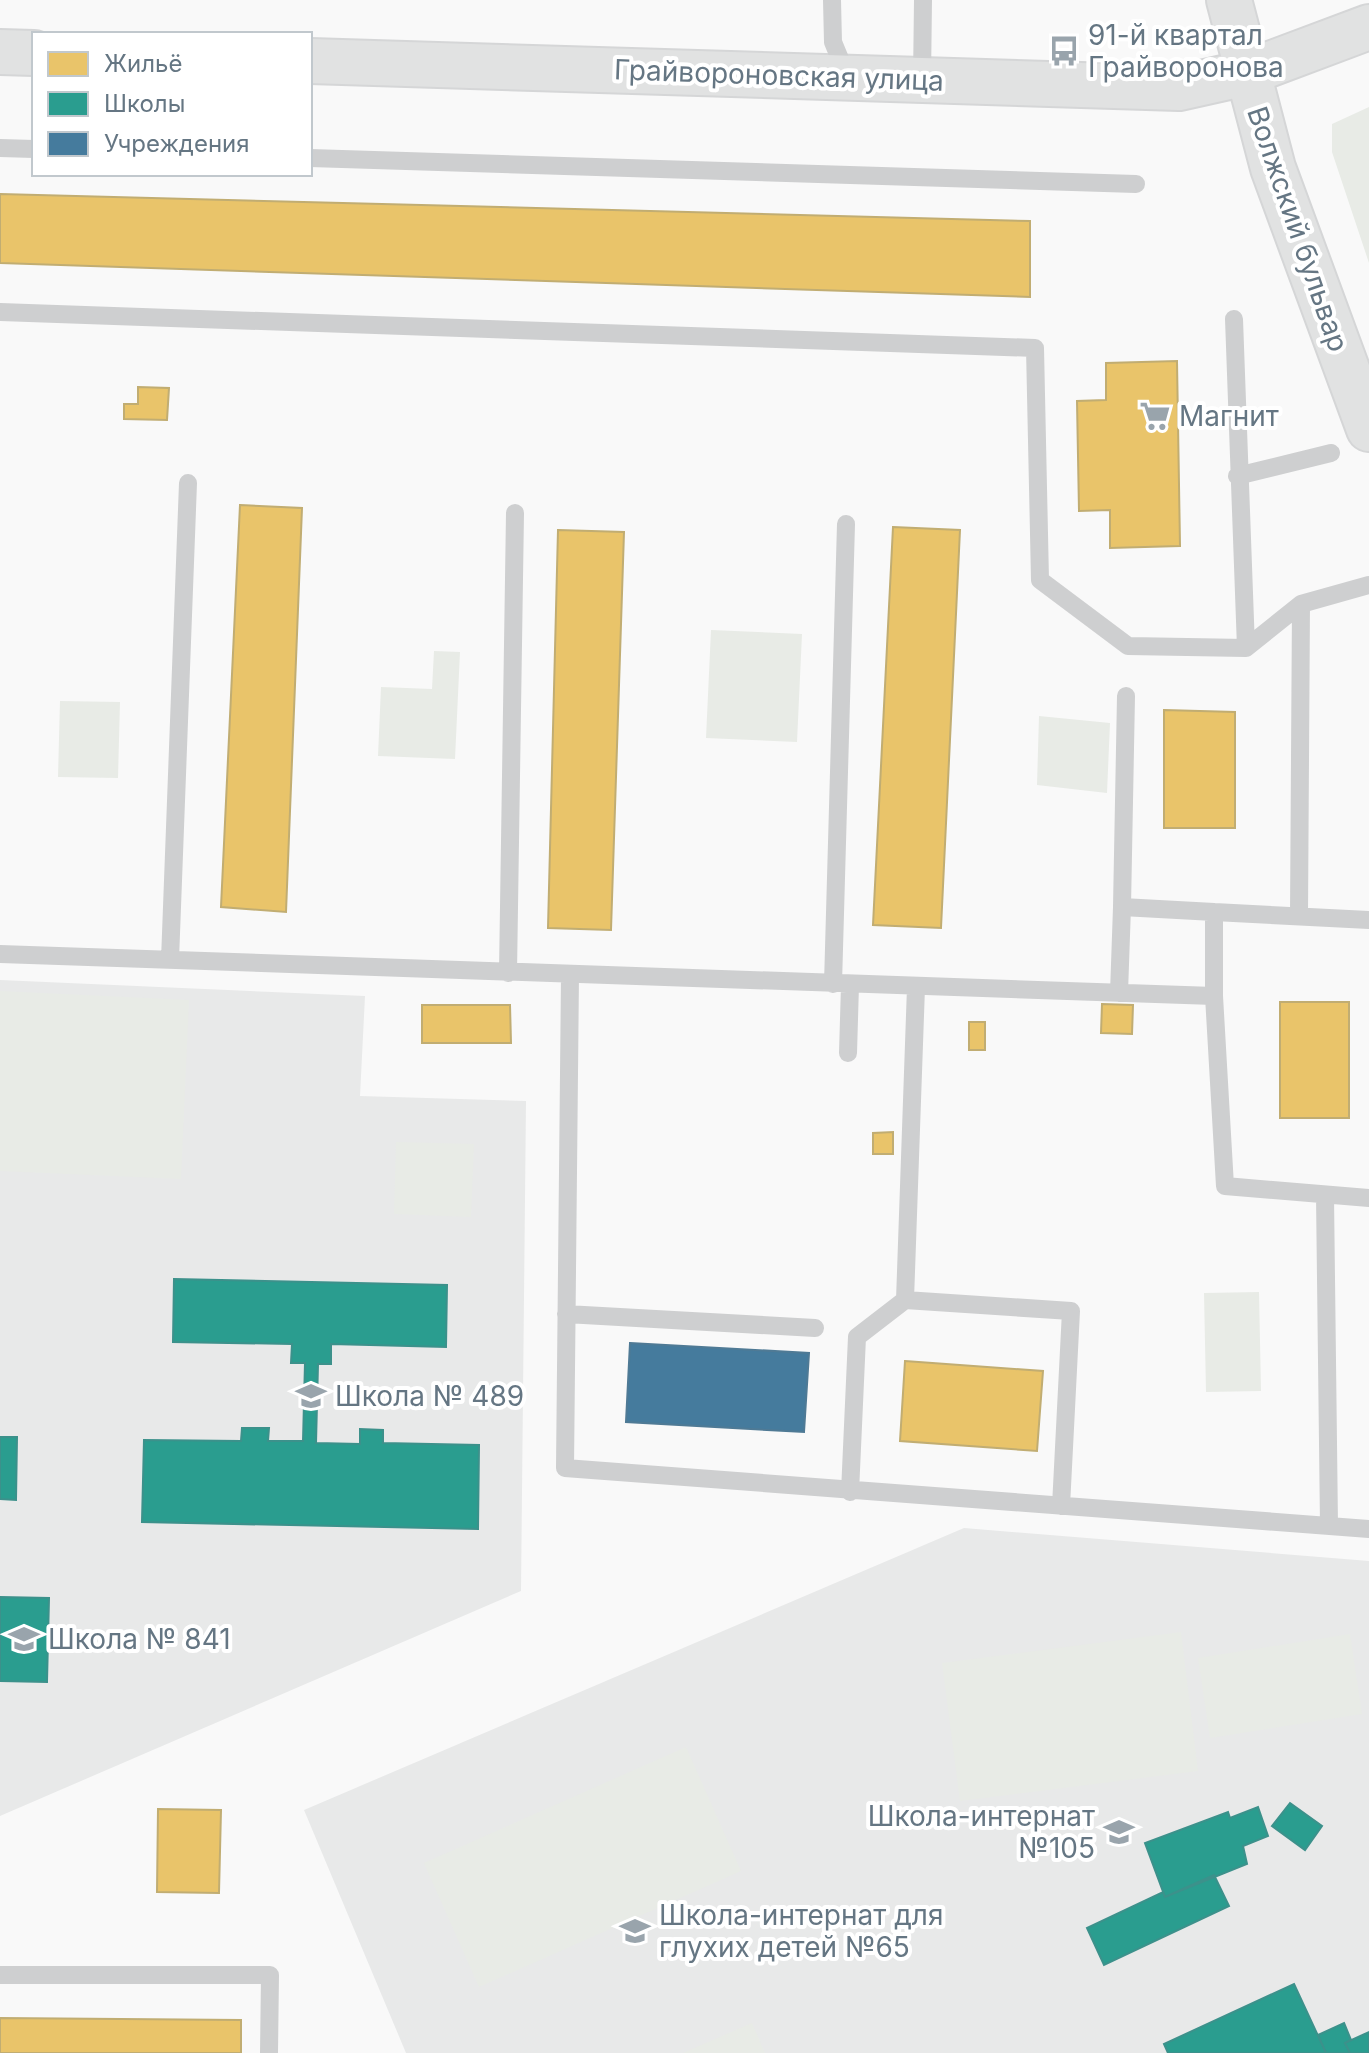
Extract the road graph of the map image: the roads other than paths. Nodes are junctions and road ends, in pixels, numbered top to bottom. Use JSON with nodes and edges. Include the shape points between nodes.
{"nodes":[{"id":1,"x":832,"y":0,"type":"edge"},
{"id":2,"x":923,"y":0,"type":"edge"},
{"id":3,"x":1229,"y":0,"type":"edge"},
{"id":4,"x":1369,"y":27,"type":"edge"},
{"id":5,"x":0,"y":52,"type":"edge"},
{"id":6,"x":32,"y":53,"type":"edge"},
{"id":7,"x":312,"y":61,"type":"edge"},
{"id":8,"x":1246,"y":73,"type":"junction"},
{"id":9,"x":847,"y":76,"type":"junction"},
{"id":10,"x":922,"y":80,"type":"junction"},
{"id":11,"x":0,"y":148,"type":"edge"},
{"id":12,"x":32,"y":149,"type":"edge"},
{"id":13,"x":312,"y":158,"type":"edge"},
{"id":14,"x":1136,"y":184,"type":"dead end"},
{"id":15,"x":0,"y":312,"type":"edge"},
{"id":16,"x":1234,"y":319,"type":"dead end"},
{"id":17,"x":1369,"y":429,"type":"edge"},
{"id":18,"x":1331,"y":453,"type":"dead end"},
{"id":19,"x":1237,"y":476,"type":"junction"},
{"id":20,"x":188,"y":483,"type":"dead end"},
{"id":21,"x":515,"y":513,"type":"dead end"},
{"id":22,"x":846,"y":524,"type":"dead end"},
{"id":23,"x":1369,"y":585,"type":"edge"},
{"id":24,"x":1301,"y":604,"type":"junction"},
{"id":25,"x":1246,"y":648,"type":"junction"},
{"id":26,"x":1126,"y":696,"type":"dead end"},
{"id":27,"x":1122,"y":907,"type":"junction"},
{"id":28,"x":1214,"y":912,"type":"junction"},
{"id":29,"x":1299,"y":914,"type":"junction"},
{"id":30,"x":1369,"y":920,"type":"edge"},
{"id":31,"x":0,"y":954,"type":"edge"},
{"id":32,"x":170,"y":960,"type":"junction"},
{"id":33,"x":508,"y":973,"type":"junction"},
{"id":34,"x":570,"y":975,"type":"junction"},
{"id":35,"x":842,"y":985,"type":"junction"},
{"id":36,"x":916,"y":987,"type":"junction"},
{"id":37,"x":1119,"y":993,"type":"junction"},
{"id":38,"x":1214,"y":996,"type":"junction"},
{"id":39,"x":848,"y":1053,"type":"dead end"},
{"id":40,"x":1325,"y":1196,"type":"junction"},
{"id":41,"x":1369,"y":1198,"type":"edge"},
{"id":42,"x":905,"y":1300,"type":"junction"},
{"id":43,"x":566,"y":1314,"type":"junction"},
{"id":44,"x":815,"y":1328,"type":"dead end"},
{"id":45,"x":850,"y":1492,"type":"junction"},
{"id":46,"x":1061,"y":1506,"type":"junction"},
{"id":47,"x":1329,"y":1525,"type":"junction"},
{"id":48,"x":1369,"y":1529,"type":"edge"},
{"id":49,"x":0,"y":1975,"type":"edge"},
{"id":50,"x":269,"y":2053,"type":"edge"}],
"edges":[{"from":1,"to":9,"type":"lane","via":[[833,42]]},
{"from":2,"to":10,"type":"lane"},
{"from":3,"to":8,"type":"main road","name":"Волжский бульвар"},
{"from":4,"to":8,"type":"main road","name":"Грайвороновская улица"},
{"from":5,"to":6,"type":"main road"},
{"from":7,"to":9,"type":"main road","name":"Грайвороновская улица"},
{"from":8,"to":10,"type":"main road","name":"Грайвороновская улица","via":[[1179,88]]},
{"from":8,"to":17,"type":"main road","name":"Волжский бульвар","via":[[1273,168]]},
{"from":9,"to":10,"type":"main road","name":"Грайвороновская улица"},
{"from":11,"to":12,"type":"lane"},
{"from":13,"to":14,"type":"lane"},
{"from":15,"to":25,"type":"lane","via":[[1035,348],[1040,580],[1128,646]]},
{"from":16,"to":19,"type":"lane"},
{"from":18,"to":19,"type":"lane"},
{"from":19,"to":25,"type":"lane"},
{"from":20,"to":32,"type":"lane"},
{"from":21,"to":33,"type":"lane"},
{"from":22,"to":35,"type":"lane"},
{"from":23,"to":24,"type":"lane"},
{"from":24,"to":25,"type":"lane"},
{"from":24,"to":29,"type":"lane"},
{"from":26,"to":27,"type":"lane"},
{"from":27,"to":28,"type":"lane"},
{"from":27,"to":37,"type":"lane"},
{"from":28,"to":29,"type":"lane"},
{"from":28,"to":38,"type":"lane"},
{"from":29,"to":30,"type":"lane"},
{"from":31,"to":32,"type":"lane"},
{"from":32,"to":33,"type":"lane"},
{"from":33,"to":34,"type":"lane"},
{"from":34,"to":35,"type":"lane"},
{"from":34,"to":43,"type":"lane"},
{"from":35,"to":36,"type":"lane"},
{"from":35,"to":39,"type":"lane"},
{"from":36,"to":37,"type":"lane"},
{"from":36,"to":42,"type":"lane"},
{"from":37,"to":38,"type":"lane"},
{"from":38,"to":40,"type":"lane","via":[[1225,1186]]},
{"from":40,"to":41,"type":"lane"},
{"from":40,"to":47,"type":"lane"},
{"from":42,"to":45,"type":"lane","via":[[857,1337]]},
{"from":42,"to":46,"type":"lane","via":[[1071,1311]]},
{"from":43,"to":44,"type":"lane"},
{"from":43,"to":45,"type":"lane","via":[[565,1468]]},
{"from":45,"to":46,"type":"lane"},
{"from":46,"to":47,"type":"lane"},
{"from":47,"to":48,"type":"lane"},
{"from":49,"to":50,"type":"lane","via":[[270,1975]]}]}
